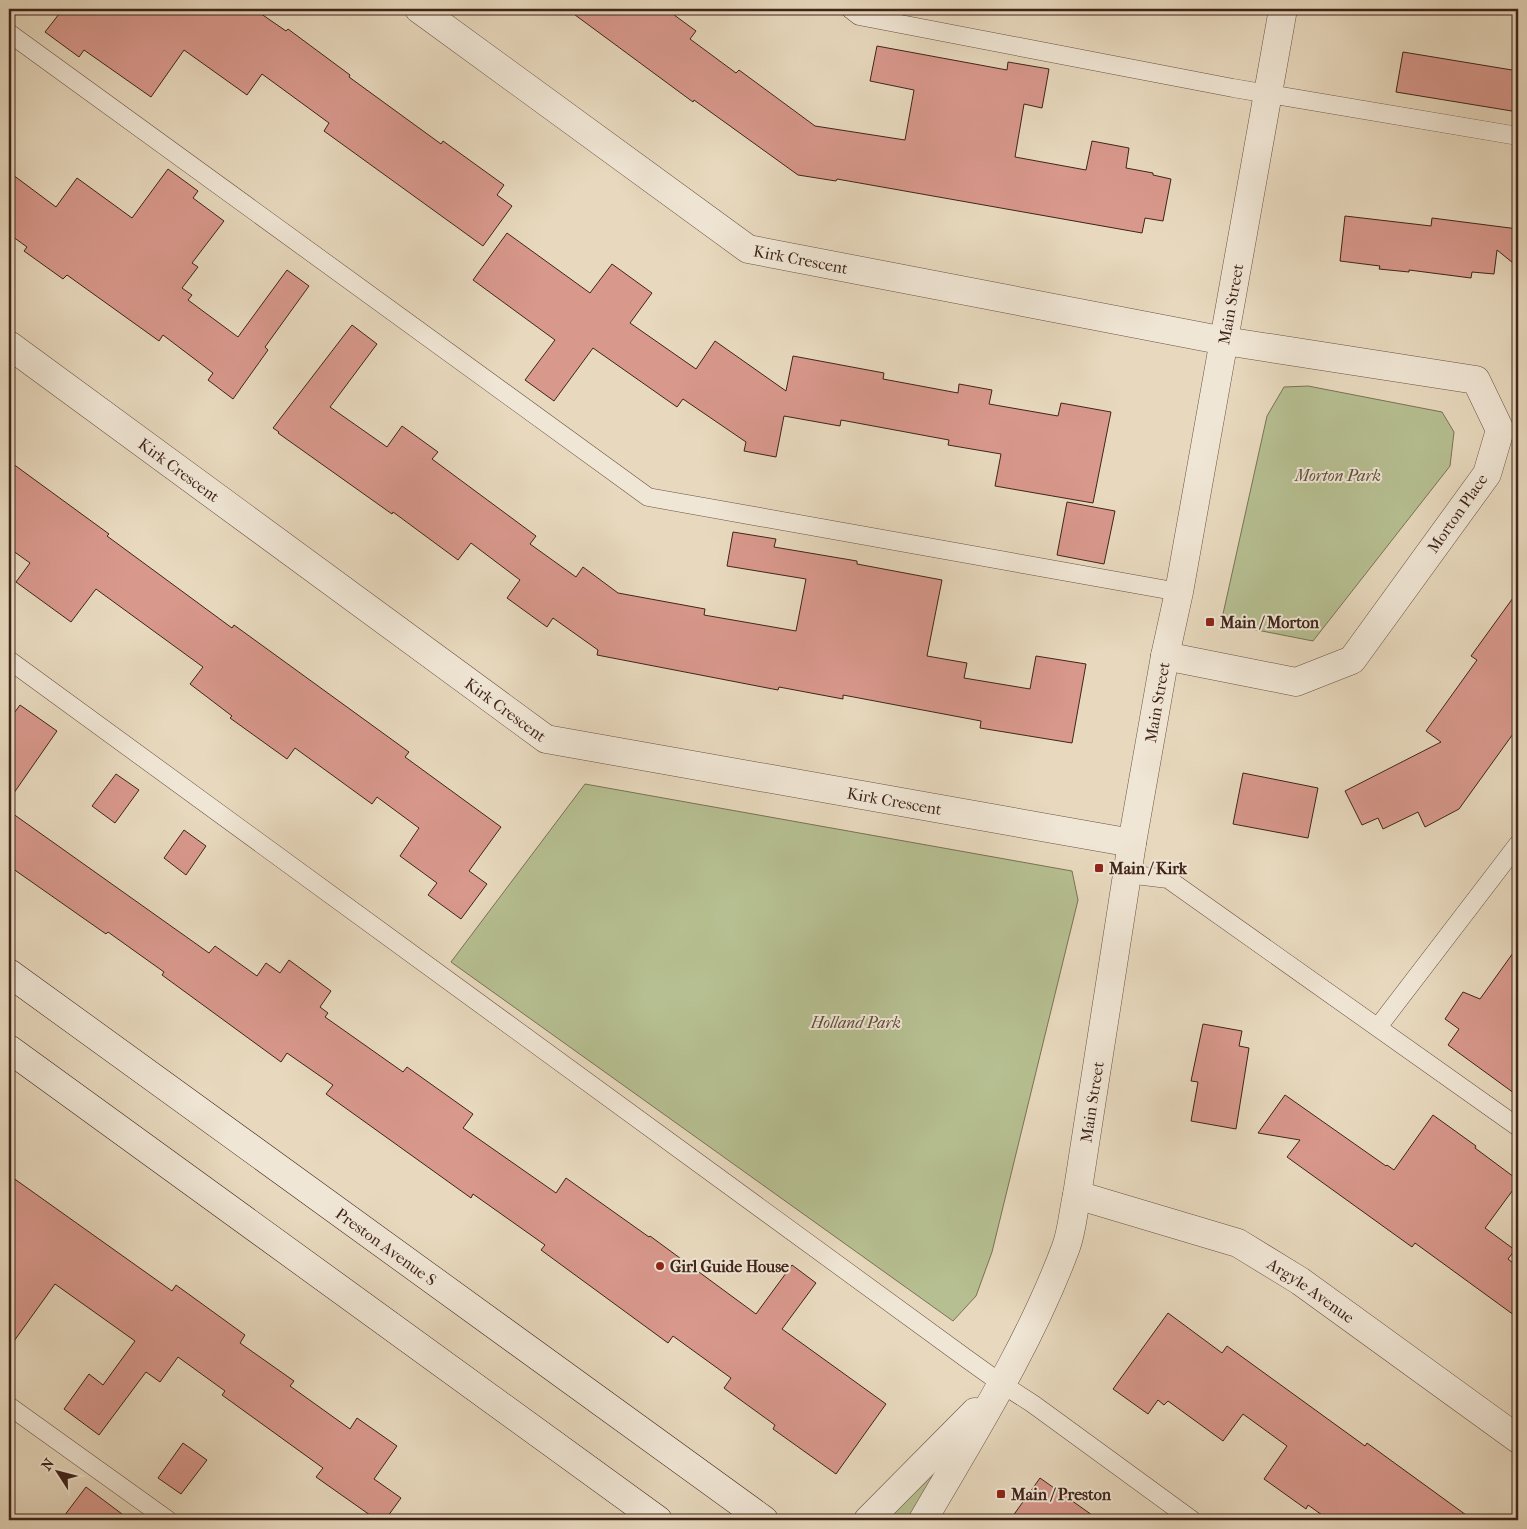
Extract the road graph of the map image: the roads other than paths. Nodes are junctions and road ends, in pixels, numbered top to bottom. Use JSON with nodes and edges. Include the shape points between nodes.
{"nodes":[{"id":1,"x":419,"y":9,"type":"edge"},
{"id":2,"x":850,"y":9,"type":"edge"},
{"id":3,"x":1283,"y":9,"type":"edge"},
{"id":4,"x":9,"y":33,"type":"edge"},
{"id":5,"x":1268,"y":94,"type":"junction"},
{"id":6,"x":1518,"y":136,"type":"edge"},
{"id":7,"x":1225,"y":341,"type":"junction"},
{"id":8,"x":9,"y":345,"type":"edge"},
{"id":9,"x":1180,"y":592,"type":"junction"},
{"id":10,"x":1165,"y":656,"type":"junction"},
{"id":11,"x":9,"y":660,"type":"edge"},
{"id":12,"x":1132,"y":843,"type":"junction"},
{"id":13,"x":1518,"y":844,"type":"edge"},
{"id":14,"x":1127,"y":874,"type":"junction"},
{"id":15,"x":9,"y":973,"type":"edge"},
{"id":16,"x":1378,"y":1027,"type":"junction"},
{"id":17,"x":9,"y":1049,"type":"edge"},
{"id":18,"x":1518,"y":1127,"type":"edge"},
{"id":19,"x":1077,"y":1195,"type":"junction"},
{"id":20,"x":1002,"y":1384,"type":"junction"},
{"id":21,"x":9,"y":1406,"type":"edge"},
{"id":22,"x":1518,"y":1440,"type":"edge"},
{"id":23,"x":1188,"y":1519,"type":"edge"},
{"id":24,"x":168,"y":1520,"type":"edge"},
{"id":25,"x":658,"y":1520,"type":"edge"},
{"id":26,"x":764,"y":1520,"type":"edge"},
{"id":27,"x":868,"y":1520,"type":"edge"},
{"id":28,"x":923,"y":1520,"type":"edge"}],
"edges":[{"from":1,"to":7,"type":"street","name":"Kirk Crescent","via":[[748,249]]},
{"from":2,"to":5,"type":"lane","via":[[859,16]]},
{"from":3,"to":5,"type":"street","name":"Main Street"},
{"from":4,"to":9,"type":"lane","via":[[648,497]]},
{"from":5,"to":6,"type":"lane"},
{"from":5,"to":7,"type":"street","name":"Main Street"},
{"from":7,"to":9,"type":"street","name":"Main Street"},
{"from":7,"to":10,"type":"street","name":"Morton Place","via":[[1476,380],[1500,430],[1486,474],[1352,660],[1296,682]]},
{"from":8,"to":12,"type":"street","name":"Kirk Crescent","via":[[546,739]]},
{"from":9,"to":10,"type":"street","name":"Main Street"},
{"from":10,"to":12,"type":"street","name":"Main Street"},
{"from":11,"to":20,"type":"lane"},
{"from":12,"to":14,"type":"street","name":"Main Street"},
{"from":13,"to":16,"type":"lane"},
{"from":14,"to":16,"type":"lane","via":[[1168,879]]},
{"from":14,"to":19,"type":"street","name":"Main Street"},
{"from":15,"to":26,"type":"street","name":"Preston Avenue S"},
{"from":16,"to":18,"type":"lane"},
{"from":17,"to":25,"type":"street"},
{"from":19,"to":20,"type":"street","name":"Main Street","via":[[1066,1246],[1036,1317]]},
{"from":19,"to":22,"type":"street","name":"Argyle Avenue","via":[[1238,1243],[1300,1281]]},
{"from":20,"to":23,"type":"lane"},
{"from":20,"to":27,"type":"street","name":"Main Street"},
{"from":20,"to":28,"type":"street","name":"Main Street"},
{"from":21,"to":24,"type":"lane"}]}
